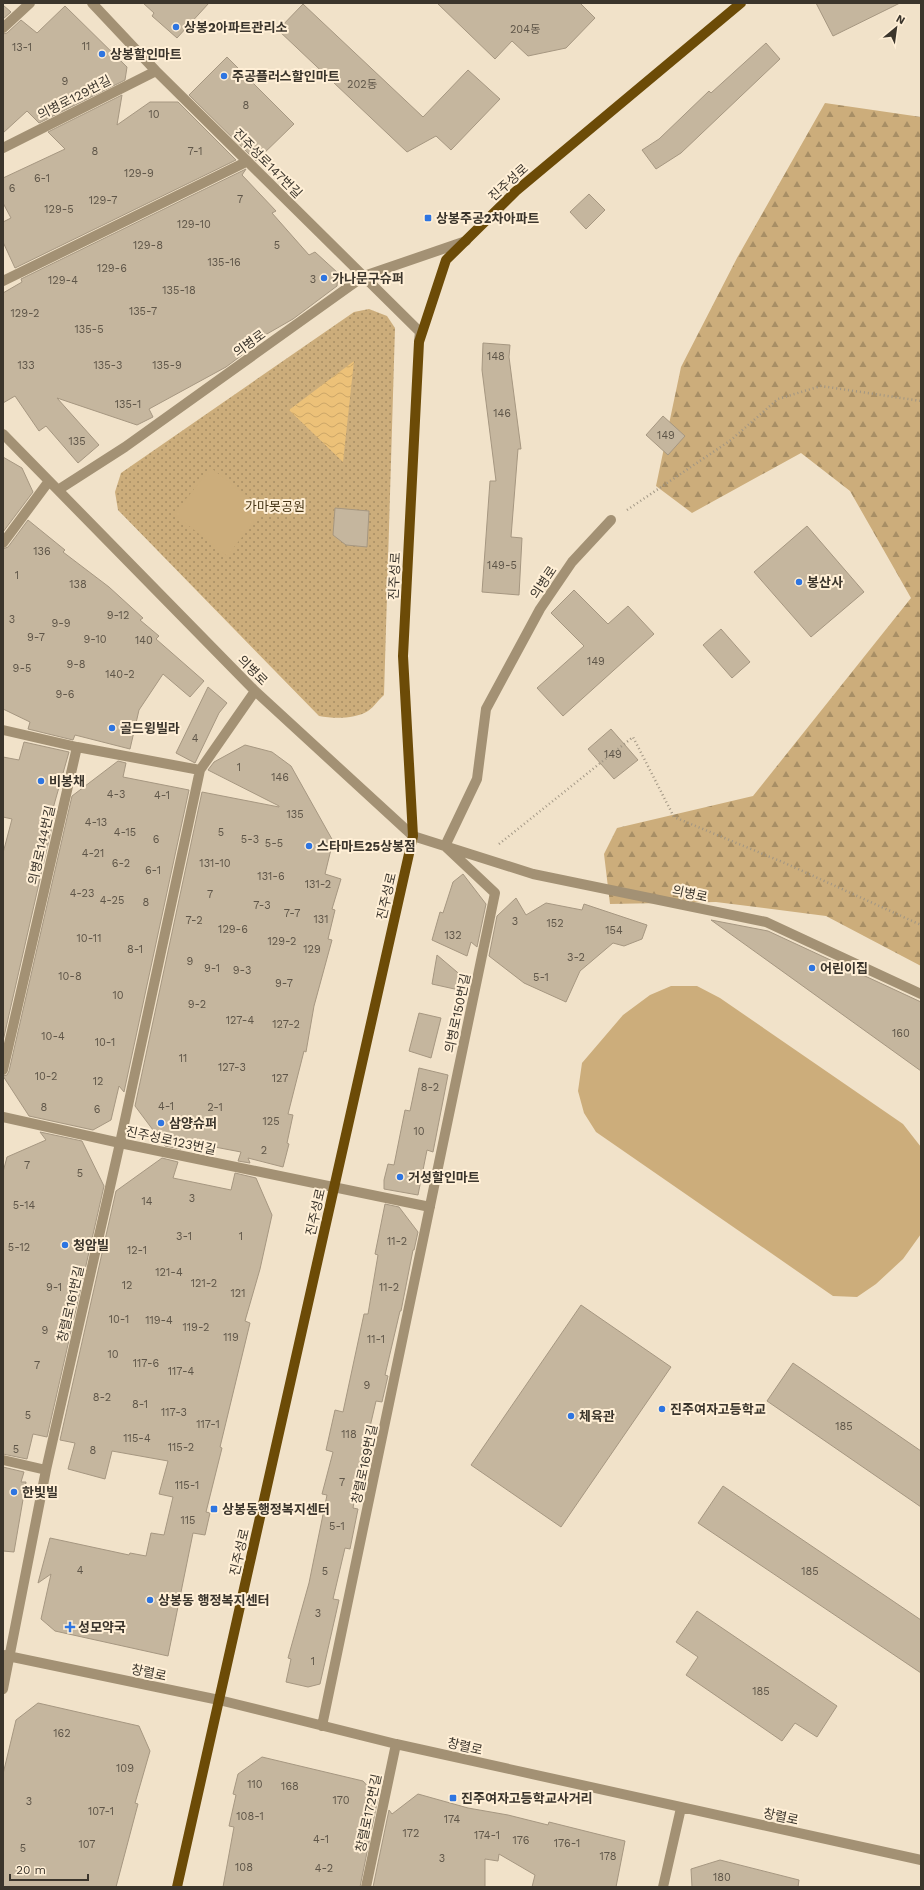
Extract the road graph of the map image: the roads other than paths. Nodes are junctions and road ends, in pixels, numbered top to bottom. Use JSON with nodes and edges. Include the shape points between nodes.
{"nodes":[{"id":1,"x":30,"y":3,"type":"edge"},
{"id":2,"x":92,"y":3,"type":"edge"},
{"id":3,"x":741,"y":3,"type":"edge"},
{"id":4,"x":3,"y":28,"type":"edge"},
{"id":5,"x":156,"y":70,"type":"junction"},
{"id":6,"x":3,"y":148,"type":"edge"},
{"id":7,"x":248,"y":161,"type":"junction"},
{"id":8,"x":466,"y":241,"type":"junction"},
{"id":9,"x":364,"y":276,"type":"junction"},
{"id":10,"x":3,"y":281,"type":"edge"},
{"id":11,"x":419,"y":342,"type":"junction"},
{"id":12,"x":3,"y":434,"type":"edge"},
{"id":13,"x":49,"y":481,"type":"junction"},
{"id":14,"x":58,"y":490,"type":"junction"},
{"id":15,"x":611,"y":520,"type":"road end"},
{"id":16,"x":3,"y":542,"type":"edge"},
{"id":17,"x":255,"y":691,"type":"junction"},
{"id":18,"x":3,"y":730,"type":"edge"},
{"id":19,"x":77,"y":747,"type":"junction"},
{"id":20,"x":200,"y":770,"type":"junction"},
{"id":21,"x":413,"y":836,"type":"junction"},
{"id":22,"x":444,"y":846,"type":"junction"},
{"id":23,"x":921,"y":994,"type":"edge"},
{"id":24,"x":3,"y":1070,"type":"edge"},
{"id":25,"x":3,"y":1117,"type":"edge"},
{"id":26,"x":120,"y":1143,"type":"junction"},
{"id":27,"x":334,"y":1187,"type":"junction"},
{"id":28,"x":430,"y":1207,"type":"junction"},
{"id":29,"x":3,"y":1460,"type":"edge"},
{"id":30,"x":46,"y":1470,"type":"junction"},
{"id":31,"x":6,"y":1656,"type":"edge"},
{"id":32,"x":3,"y":1689,"type":"edge"},
{"id":33,"x":219,"y":1700,"type":"junction"},
{"id":34,"x":322,"y":1726,"type":"junction"},
{"id":35,"x":396,"y":1744,"type":"junction"},
{"id":36,"x":681,"y":1808,"type":"junction"},
{"id":37,"x":921,"y":1860,"type":"edge"},
{"id":38,"x":177,"y":1887,"type":"edge"},
{"id":39,"x":366,"y":1887,"type":"edge"},
{"id":40,"x":663,"y":1887,"type":"edge"}],
"edges":[{"from":1,"to":4,"type":"street"},
{"from":2,"to":5,"type":"street","name":"진주성로147번길"},
{"from":3,"to":8,"type":"main road","name":"진주성로","via":[[516,191]]},
{"from":5,"to":6,"type":"street","name":"의병로129번길"},
{"from":5,"to":7,"type":"street","name":"진주성로147번길"},
{"from":7,"to":9,"type":"street","name":"진주성로147번길"},
{"from":7,"to":10,"type":"street"},
{"from":8,"to":9,"type":"street","name":"의병로"},
{"from":8,"to":11,"type":"main road","name":"진주성로","via":[[446,260]]},
{"from":9,"to":11,"type":"street","name":"진주성로147번길","via":[[420,332]]},
{"from":9,"to":14,"type":"street","name":"의병로","via":[[125,447]]},
{"from":11,"to":21,"type":"main road","name":"진주성로","via":[[403,656]]},
{"from":12,"to":13,"type":"street","name":"의병로"},
{"from":13,"to":14,"type":"street","name":"의병로"},
{"from":13,"to":16,"type":"street"},
{"from":14,"to":17,"type":"street","name":"의병로"},
{"from":15,"to":22,"type":"street","name":"의병로","via":[[572,562],[540,609],[486,709],[477,779]]},
{"from":17,"to":20,"type":"street"},
{"from":17,"to":21,"type":"street","name":"의병로"},
{"from":18,"to":19,"type":"street"},
{"from":19,"to":20,"type":"street"},
{"from":19,"to":24,"type":"street","name":"의병로144번길"},
{"from":20,"to":26,"type":"street"},
{"from":21,"to":22,"type":"street","name":"의병로"},
{"from":21,"to":27,"type":"main road","name":"진주성로"},
{"from":22,"to":23,"type":"street","name":"의병로","via":[[533,874],[766,922]]},
{"from":22,"to":28,"type":"street","name":"의병로150번길","via":[[495,893]]},
{"from":25,"to":26,"type":"street","name":"진주성로123번길"},
{"from":26,"to":27,"type":"street","name":"진주성로123번길"},
{"from":26,"to":30,"type":"street","name":"창렬로161번길"},
{"from":27,"to":28,"type":"street","name":"진주성로123번길"},
{"from":27,"to":33,"type":"main road","name":"진주성로"},
{"from":28,"to":34,"type":"street","name":"창렬로169번길"},
{"from":29,"to":30,"type":"street"},
{"from":30,"to":31,"type":"street","name":"창렬로161번길"},
{"from":31,"to":32,"type":"street","name":"창렬로161번길"},
{"from":31,"to":33,"type":"street","name":"창렬로"},
{"from":33,"to":34,"type":"street","name":"창렬로"},
{"from":33,"to":38,"type":"main road","name":"진주성로"},
{"from":34,"to":35,"type":"street","name":"창렬로"},
{"from":35,"to":36,"type":"street","name":"창렬로"},
{"from":35,"to":39,"type":"street","name":"창렬로172번길"},
{"from":36,"to":37,"type":"street","name":"창렬로"},
{"from":36,"to":40,"type":"street"}]}
